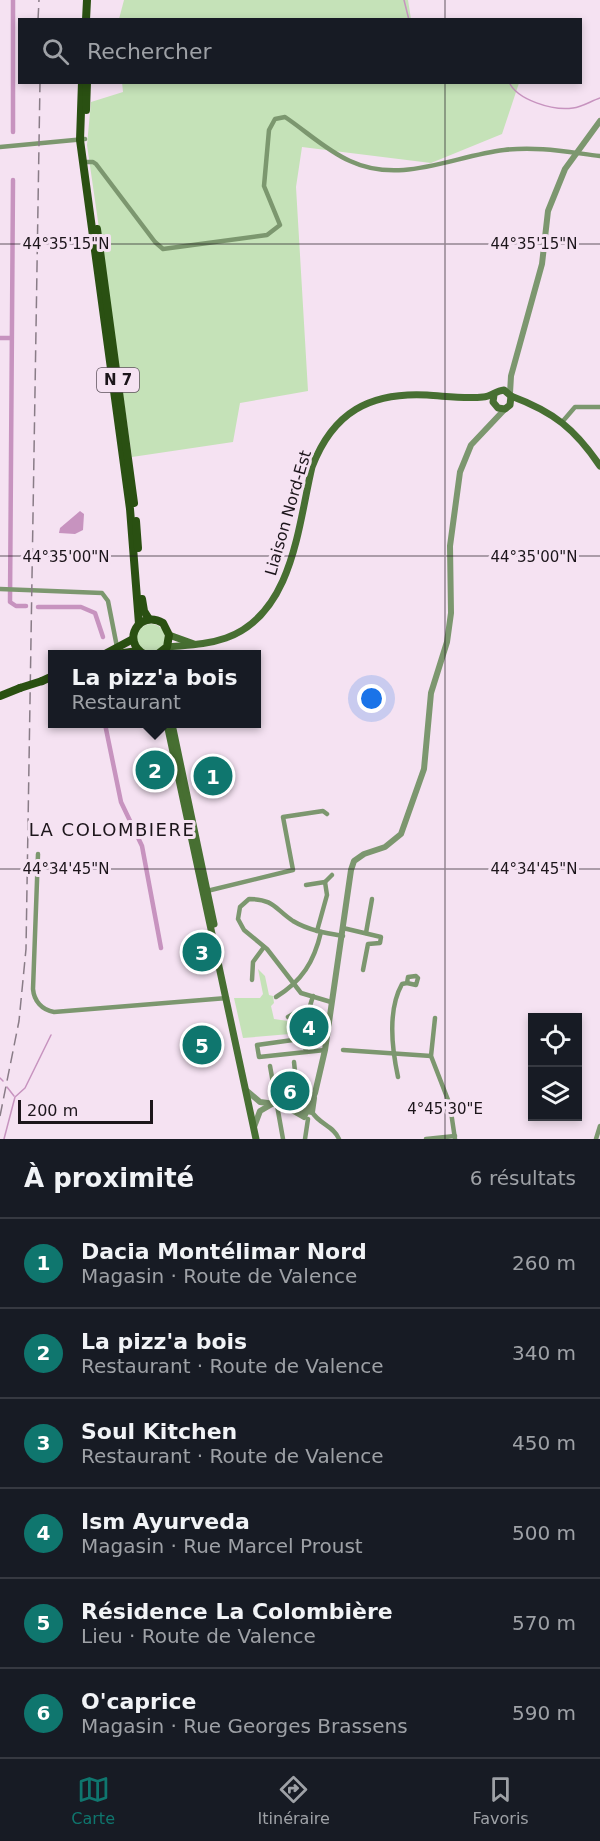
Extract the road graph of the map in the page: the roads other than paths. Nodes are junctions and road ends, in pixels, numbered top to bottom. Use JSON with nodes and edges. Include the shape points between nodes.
{"nodes":[{"id":1,"x":87,"y":0,"type":"edge"},
{"id":2,"x":93,"y":0,"type":"edge"},
{"id":3,"x":86,"y":18,"type":"edge"},
{"id":4,"x":91,"y":18,"type":"edge"},
{"id":5,"x":82,"y":84,"type":"edge"},
{"id":6,"x":87,"y":84,"type":"edge"},
{"id":7,"x":600,"y":122,"type":"edge"},
{"id":8,"x":83,"y":139,"type":"junction"},
{"id":9,"x":0,"y":147,"type":"edge"},
{"id":10,"x":576,"y":153,"type":"junction"},
{"id":11,"x":600,"y":156,"type":"edge"},
{"id":12,"x":85,"y":162,"type":"junction"},
{"id":13,"x":511,"y":376,"type":"junction"},
{"id":14,"x":501,"y":390,"type":"junction"},
{"id":15,"x":494,"y":395,"type":"junction"},
{"id":16,"x":511,"y":395,"type":"junction"},
{"id":17,"x":474,"y":398,"type":"junction"},
{"id":18,"x":494,"y":405,"type":"junction"},
{"id":19,"x":531,"y":405,"type":"junction"},
{"id":20,"x":508,"y":407,"type":"junction"},
{"id":21,"x":600,"y":407,"type":"edge"},
{"id":22,"x":563,"y":421,"type":"junction"},
{"id":23,"x":492,"y":425,"type":"junction"},
{"id":24,"x":600,"y":466,"type":"edge"},
{"id":25,"x":2,"y":589,"type":"edge"},
{"id":26,"x":149,"y":619,"type":"junction"},
{"id":27,"x":139,"y":624,"type":"junction"},
{"id":28,"x":169,"y":635,"type":"junction"},
{"id":29,"x":133,"y":639,"type":"junction"},
{"id":30,"x":196,"y":645,"type":"junction"},
{"id":31,"x":117,"y":650,"type":"edge"},
{"id":32,"x":119,"y":650,"type":"edge"},
{"id":33,"x":139,"y":650,"type":"edge"},
{"id":34,"x":163,"y":650,"type":"edge"},
{"id":35,"x":172,"y":650,"type":"edge"},
{"id":36,"x":48,"y":678,"type":"edge"},
{"id":37,"x":0,"y":696,"type":"edge"},
{"id":38,"x":168,"y":728,"type":"edge"},
{"id":39,"x":173,"y":728,"type":"edge"},
{"id":40,"x":327,"y":814,"type":"dead end"},
{"id":41,"x":38,"y":854,"type":"dead end"},
{"id":42,"x":332,"y":874,"type":"dead end"},
{"id":43,"x":325,"y":882,"type":"junction"},
{"id":44,"x":306,"y":885,"type":"dead end"},
{"id":45,"x":207,"y":891,"type":"junction"},
{"id":46,"x":372,"y":898,"type":"dead end"},
{"id":47,"x":319,"y":932,"type":"junction"},
{"id":48,"x":343,"y":932,"type":"junction"},
{"id":49,"x":368,"y":933,"type":"junction"},
{"id":50,"x":368,"y":944,"type":"junction"},
{"id":51,"x":264,"y":946,"type":"junction"},
{"id":52,"x":363,"y":970,"type":"dead end"},
{"id":53,"x":222,"y":977,"type":"junction"},
{"id":54,"x":418,"y":978,"type":"dead end"},
{"id":55,"x":252,"y":980,"type":"dead end"},
{"id":56,"x":294,"y":986,"type":"junction"},
{"id":57,"x":313,"y":996,"type":"junction"},
{"id":58,"x":276,"y":997,"type":"dead end"},
{"id":59,"x":227,"y":998,"type":"junction"},
{"id":60,"x":331,"y":1002,"type":"junction"},
{"id":61,"x":288,"y":1017,"type":"dead end"},
{"id":62,"x":435,"y":1018,"type":"dead end"},
{"id":63,"x":325,"y":1050,"type":"junction"},
{"id":64,"x":343,"y":1050,"type":"dead end"},
{"id":65,"x":306,"y":1051,"type":"junction"},
{"id":66,"x":393,"y":1053,"type":"junction"},
{"id":67,"x":431,"y":1056,"type":"junction"},
{"id":68,"x":294,"y":1062,"type":"dead end"},
{"id":69,"x":270,"y":1066,"type":"dead end"},
{"id":70,"x":398,"y":1077,"type":"dead end"},
{"id":71,"x":275,"y":1084,"type":"junction"},
{"id":72,"x":247,"y":1090,"type":"junction"},
{"id":73,"x":260,"y":1102,"type":"junction"},
{"id":74,"x":275,"y":1104,"type":"junction"},
{"id":75,"x":288,"y":1107,"type":"junction"},
{"id":76,"x":250,"y":1108,"type":"junction"},
{"id":77,"x":260,"y":1111,"type":"junction"},
{"id":78,"x":309,"y":1111,"type":"junction"},
{"id":79,"x":306,"y":1118,"type":"junction"},
{"id":80,"x":315,"y":1122,"type":"junction"},
{"id":81,"x":323,"y":1124,"type":"junction"},
{"id":82,"x":600,"y":1126,"type":"edge"},
{"id":83,"x":254,"y":1129,"type":"junction"},
{"id":84,"x":307,"y":1129,"type":"junction"},
{"id":85,"x":455,"y":1137,"type":"edge"},
{"id":86,"x":256,"y":1139,"type":"edge"},
{"id":87,"x":283,"y":1139,"type":"edge"},
{"id":88,"x":305,"y":1139,"type":"edge"},
{"id":89,"x":339,"y":1139,"type":"edge"},
{"id":90,"x":426,"y":1139,"type":"edge"},
{"id":91,"x":596,"y":1139,"type":"edge"}],
"edges":[{"from":1,"to":3,"type":"main road"},
{"from":2,"to":4,"type":"main road"},
{"from":5,"to":8,"type":"main road","number":"N 7"},
{"from":6,"to":8,"type":"main road","number":"N 7"},
{"from":7,"to":10,"type":"street"},
{"from":8,"to":9,"type":"street"},
{"from":8,"to":12,"type":"main road","number":"N 7"},
{"from":10,"to":11,"type":"street"},
{"from":10,"to":12,"type":"street","via":[[511,149],[397,170],[351,162],[285,117],[275,119],[269,130],[264,186],[280,225],[277,230],[267,235],[163,249],[96,164]]},
{"from":10,"to":13,"type":"street","via":[[548,211],[542,264]]},
{"from":12,"to":26,"type":"main road","number":"N 7","via":[[132,488],[142,598]]},
{"from":12,"to":27,"type":"main road","number":"N 7","via":[[130,509]]},
{"from":13,"to":14,"type":"street"},
{"from":13,"to":16,"type":"street"},
{"from":14,"to":15,"type":"main road"},
{"from":14,"to":16,"type":"main road"},
{"from":15,"to":17,"type":"main road","name":"Liaison Nord-Est"},
{"from":15,"to":18,"type":"main road"},
{"from":16,"to":19,"type":"main road"},
{"from":16,"to":20,"type":"main road"},
{"from":17,"to":18,"type":"main road","name":"Liaison Nord-Est"},
{"from":17,"to":30,"type":"main road","name":"Liaison Nord-Est","via":[[401,394],[385,396],[349,413],[333,429],[312,467],[285,577],[276,596],[264,612],[236,634]]},
{"from":18,"to":20,"type":"main road","name":"Liaison Nord-Est"},
{"from":18,"to":23,"type":"street"},
{"from":19,"to":20,"type":"main road"},
{"from":19,"to":22,"type":"main road"},
{"from":20,"to":23,"type":"street"},
{"from":21,"to":22,"type":"street","via":[[575,407]]},
{"from":22,"to":24,"type":"main road"},
{"from":23,"to":48,"type":"street","via":[[471,445],[460,472],[450,546],[451,613],[447,642],[431,693],[424,770],[401,834],[395,841],[354,861]]},
{"from":25,"to":31,"type":"street","via":[[102,593],[108,601]]},
{"from":26,"to":27,"type":"main road"},
{"from":26,"to":28,"type":"main road","via":[[163,623]]},
{"from":27,"to":29,"type":"main road"},
{"from":28,"to":30,"type":"main road"},
{"from":28,"to":34,"type":"main road"},
{"from":29,"to":32,"type":"main road"},
{"from":29,"to":33,"type":"main road"},
{"from":30,"to":35,"type":"main road","name":"Liaison Nord-Est"},
{"from":36,"to":37,"type":"main road","bridge":true},
{"from":38,"to":53,"type":"main road"},
{"from":39,"to":45,"type":"main road"},
{"from":40,"to":45,"type":"street","via":[[323,811],[283,817],[293,870]]},
{"from":41,"to":59,"type":"street","via":[[33,989],[34,997],[46,1010]]},
{"from":42,"to":43,"type":"street"},
{"from":43,"to":44,"type":"street"},
{"from":43,"to":47,"type":"street","via":[[327,895]]},
{"from":45,"to":53,"type":"main road"},
{"from":46,"to":49,"type":"street"},
{"from":47,"to":48,"type":"street"},
{"from":47,"to":51,"type":"street","via":[[292,920],[264,899],[249,899],[240,907],[238,919],[244,930]]},
{"from":47,"to":56,"type":"street","via":[[316,952]]},
{"from":48,"to":49,"type":"street"},
{"from":48,"to":60,"type":"street"},
{"from":49,"to":50,"type":"street"},
{"from":49,"to":50,"type":"street","via":[[381,937],[380,942]]},
{"from":50,"to":52,"type":"street"},
{"from":51,"to":55,"type":"street","via":[[253,962]]},
{"from":51,"to":56,"type":"street"},
{"from":53,"to":59,"type":"main road"},
{"from":54,"to":66,"type":"street","via":[[411,975],[399,990]]},
{"from":56,"to":57,"type":"street"},
{"from":56,"to":58,"type":"street"},
{"from":57,"to":60,"type":"street"},
{"from":57,"to":61,"type":"street","via":[[307,1016],[294,1013]]},
{"from":59,"to":72,"type":"main road"},
{"from":60,"to":63,"type":"street"},
{"from":62,"to":67,"type":"street"},
{"from":63,"to":65,"type":"street"},
{"from":63,"to":78,"type":"street"},
{"from":64,"to":66,"type":"street"},
{"from":65,"to":65,"type":"street","via":[[304,1040],[300,1039],[257,1045],[259,1057]]},
{"from":66,"to":67,"type":"street"},
{"from":66,"to":70,"type":"street"},
{"from":67,"to":85,"type":"street","via":[[450,1105]]},
{"from":68,"to":71,"type":"street","via":[[296,1081]]},
{"from":69,"to":71,"type":"street"},
{"from":71,"to":74,"type":"street"},
{"from":72,"to":73,"type":"street"},
{"from":72,"to":76,"type":"main road"},
{"from":73,"to":74,"type":"street"},
{"from":73,"to":76,"type":"street"},
{"from":74,"to":75,"type":"street"},
{"from":74,"to":77,"type":"street"},
{"from":74,"to":87,"type":"street"},
{"from":75,"to":78,"type":"street"},
{"from":75,"to":79,"type":"street"},
{"from":76,"to":77,"type":"street"},
{"from":76,"to":83,"type":"main road"},
{"from":77,"to":83,"type":"street"},
{"from":78,"to":79,"type":"street"},
{"from":78,"to":81,"type":"street"},
{"from":79,"to":80,"type":"street"},
{"from":79,"to":84,"type":"street"},
{"from":80,"to":81,"type":"street"},
{"from":80,"to":84,"type":"street"},
{"from":81,"to":89,"type":"street"},
{"from":82,"to":91,"type":"street"},
{"from":83,"to":86,"type":"main road"},
{"from":84,"to":88,"type":"street"},
{"from":85,"to":90,"type":"street"}]}
